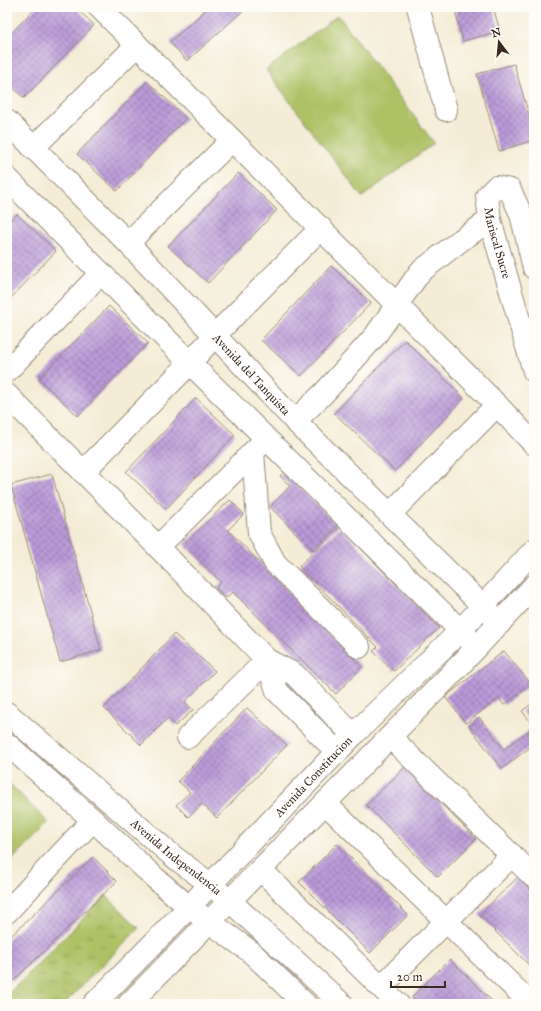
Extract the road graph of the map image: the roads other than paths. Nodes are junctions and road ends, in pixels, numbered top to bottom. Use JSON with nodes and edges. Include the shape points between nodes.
{"nodes":[{"id":1,"x":99,"y":7,"type":"edge"},
{"id":2,"x":418,"y":7,"type":"edge"},
{"id":3,"x":137,"y":45,"type":"junction"},
{"id":4,"x":446,"y":110,"type":"dead end"},
{"id":5,"x":7,"y":121,"type":"edge"},
{"id":6,"x":232,"y":140,"type":"junction"},
{"id":7,"x":33,"y":148,"type":"junction"},
{"id":8,"x":7,"y":178,"type":"edge"},
{"id":9,"x":490,"y":220,"type":"junction"},
{"id":10,"x":321,"y":228,"type":"junction"},
{"id":11,"x":128,"y":244,"type":"junction"},
{"id":12,"x":534,"y":268,"type":"edge"},
{"id":13,"x":100,"y":273,"type":"junction"},
{"id":14,"x":398,"y":305,"type":"junction"},
{"id":15,"x":215,"y":335,"type":"junction"},
{"id":16,"x":190,"y":363,"type":"junction"},
{"id":17,"x":534,"y":371,"type":"edge"},
{"id":18,"x":7,"y":372,"type":"edge"},
{"id":19,"x":7,"y":395,"type":"edge"},
{"id":20,"x":497,"y":405,"type":"junction"},
{"id":21,"x":295,"y":422,"type":"junction"},
{"id":22,"x":534,"y":444,"type":"edge"},
{"id":23,"x":260,"y":445,"type":"junction"},
{"id":24,"x":83,"y":472,"type":"junction"},
{"id":25,"x":390,"y":514,"type":"junction"},
{"id":26,"x":158,"y":547,"type":"junction"},
{"id":27,"x":534,"y":550,"type":"edge"},
{"id":28,"x":534,"y":586,"type":"edge"},
{"id":29,"x":483,"y":605,"type":"junction"},
{"id":30,"x":500,"y":623,"type":"junction"},
{"id":31,"x":460,"y":631,"type":"junction"},
{"id":32,"x":359,"y":647,"type":"dead end"},
{"id":33,"x":477,"y":647,"type":"junction"},
{"id":34,"x":267,"y":660,"type":"junction"},
{"id":35,"x":7,"y":713,"type":"edge"},
{"id":36,"x":353,"y":735,"type":"junction"},
{"id":37,"x":188,"y":737,"type":"dead end"},
{"id":38,"x":390,"y":737,"type":"junction"},
{"id":39,"x":7,"y":744,"type":"edge"},
{"id":40,"x":337,"y":752,"type":"junction"},
{"id":41,"x":325,"y":803,"type":"junction"},
{"id":42,"x":93,"y":820,"type":"junction"},
{"id":43,"x":512,"y":855,"type":"junction"},
{"id":44,"x":260,"y":870,"type":"junction"},
{"id":45,"x":534,"y":877,"type":"edge"},
{"id":46,"x":210,"y":884,"type":"junction"},
{"id":47,"x":230,"y":902,"type":"junction"},
{"id":48,"x":189,"y":907,"type":"junction"},
{"id":49,"x":7,"y":912,"type":"edge"},
{"id":50,"x":210,"y":921,"type":"junction"},
{"id":51,"x":446,"y":922,"type":"junction"},
{"id":52,"x":381,"y":987,"type":"junction"},
{"id":53,"x":94,"y":1004,"type":"edge"},
{"id":54,"x":129,"y":1004,"type":"edge"},
{"id":55,"x":305,"y":1004,"type":"edge"},
{"id":56,"x":342,"y":1004,"type":"edge"},
{"id":57,"x":398,"y":1004,"type":"edge"},
{"id":58,"x":531,"y":1004,"type":"edge"}],
"edges":[{"from":1,"to":3,"type":"lane"},
{"from":2,"to":4,"type":"lane"},
{"from":3,"to":6,"type":"lane"},
{"from":3,"to":7,"type":"lane"},
{"from":5,"to":7,"type":"lane","name":"Avenida del Tanquista"},
{"from":6,"to":10,"type":"lane"},
{"from":6,"to":11,"type":"lane"},
{"from":7,"to":11,"type":"lane","name":"Avenida del Tanquista"},
{"from":8,"to":13,"type":"lane"},
{"from":9,"to":12,"type":"lane","name":"Mariscal Sucre","via":[[487,196],[496,188],[510,190],[521,214]]},
{"from":9,"to":14,"type":"lane","via":[[420,272]]},
{"from":9,"to":17,"type":"lane","name":"Mariscal Sucre"},
{"from":10,"to":14,"type":"lane"},
{"from":10,"to":15,"type":"lane"},
{"from":11,"to":15,"type":"lane","name":"Avenida del Tanquista"},
{"from":13,"to":16,"type":"lane"},
{"from":13,"to":18,"type":"lane"},
{"from":14,"to":20,"type":"lane"},
{"from":14,"to":21,"type":"lane","via":[[375,336],[324,394]]},
{"from":15,"to":16,"type":"lane"},
{"from":15,"to":21,"type":"lane","name":"Avenida del Tanquista"},
{"from":16,"to":23,"type":"lane"},
{"from":16,"to":24,"type":"lane"},
{"from":19,"to":24,"type":"lane"},
{"from":20,"to":22,"type":"lane"},
{"from":20,"to":25,"type":"lane"},
{"from":21,"to":25,"type":"lane","name":"Avenida del Tanquista"},
{"from":23,"to":26,"type":"lane"},
{"from":23,"to":31,"type":"lane"},
{"from":23,"to":32,"type":"lane","via":[[259,533],[275,563]]},
{"from":24,"to":26,"type":"lane"},
{"from":25,"to":29,"type":"lane","name":"Avenida del Tanquista"},
{"from":26,"to":34,"type":"lane"},
{"from":27,"to":29,"type":"lane","name":"Avenida Constitucion"},
{"from":28,"to":30,"type":"lane"},
{"from":29,"to":30,"type":"lane","name":"Avenida del Tanquista"},
{"from":29,"to":31,"type":"lane","name":"Avenida Constitucion"},
{"from":30,"to":33,"type":"lane"},
{"from":31,"to":33,"type":"lane"},
{"from":31,"to":36,"type":"lane","name":"Avenida Constitucion"},
{"from":33,"to":38,"type":"lane"},
{"from":34,"to":36,"type":"lane","via":[[294,674]]},
{"from":34,"to":37,"type":"lane"},
{"from":34,"to":40,"type":"lane","via":[[277,692]]},
{"from":35,"to":46,"type":"lane","name":"Avenida Independencia","via":[[174,858]]},
{"from":36,"to":40,"type":"lane","name":"Avenida Constitucion"},
{"from":38,"to":41,"type":"lane"},
{"from":38,"to":43,"type":"lane"},
{"from":39,"to":42,"type":"lane"},
{"from":40,"to":46,"type":"lane","name":"Avenida Constitucion"},
{"from":41,"to":44,"type":"lane"},
{"from":41,"to":51,"type":"lane"},
{"from":42,"to":48,"type":"lane"},
{"from":42,"to":49,"type":"lane"},
{"from":43,"to":45,"type":"lane"},
{"from":43,"to":51,"type":"lane"},
{"from":44,"to":47,"type":"lane"},
{"from":44,"to":52,"type":"lane"},
{"from":46,"to":47,"type":"lane","name":"Avenida Independencia"},
{"from":46,"to":48,"type":"lane","name":"Avenida Constitucion"},
{"from":47,"to":50,"type":"lane"},
{"from":47,"to":56,"type":"lane","name":"Avenida Independencia"},
{"from":48,"to":50,"type":"lane"},
{"from":48,"to":53,"type":"lane","name":"Avenida Constitucion"},
{"from":50,"to":54,"type":"lane"},
{"from":50,"to":55,"type":"lane","via":[[251,952]]},
{"from":51,"to":52,"type":"lane"},
{"from":51,"to":58,"type":"lane"},
{"from":52,"to":57,"type":"lane"}]}
